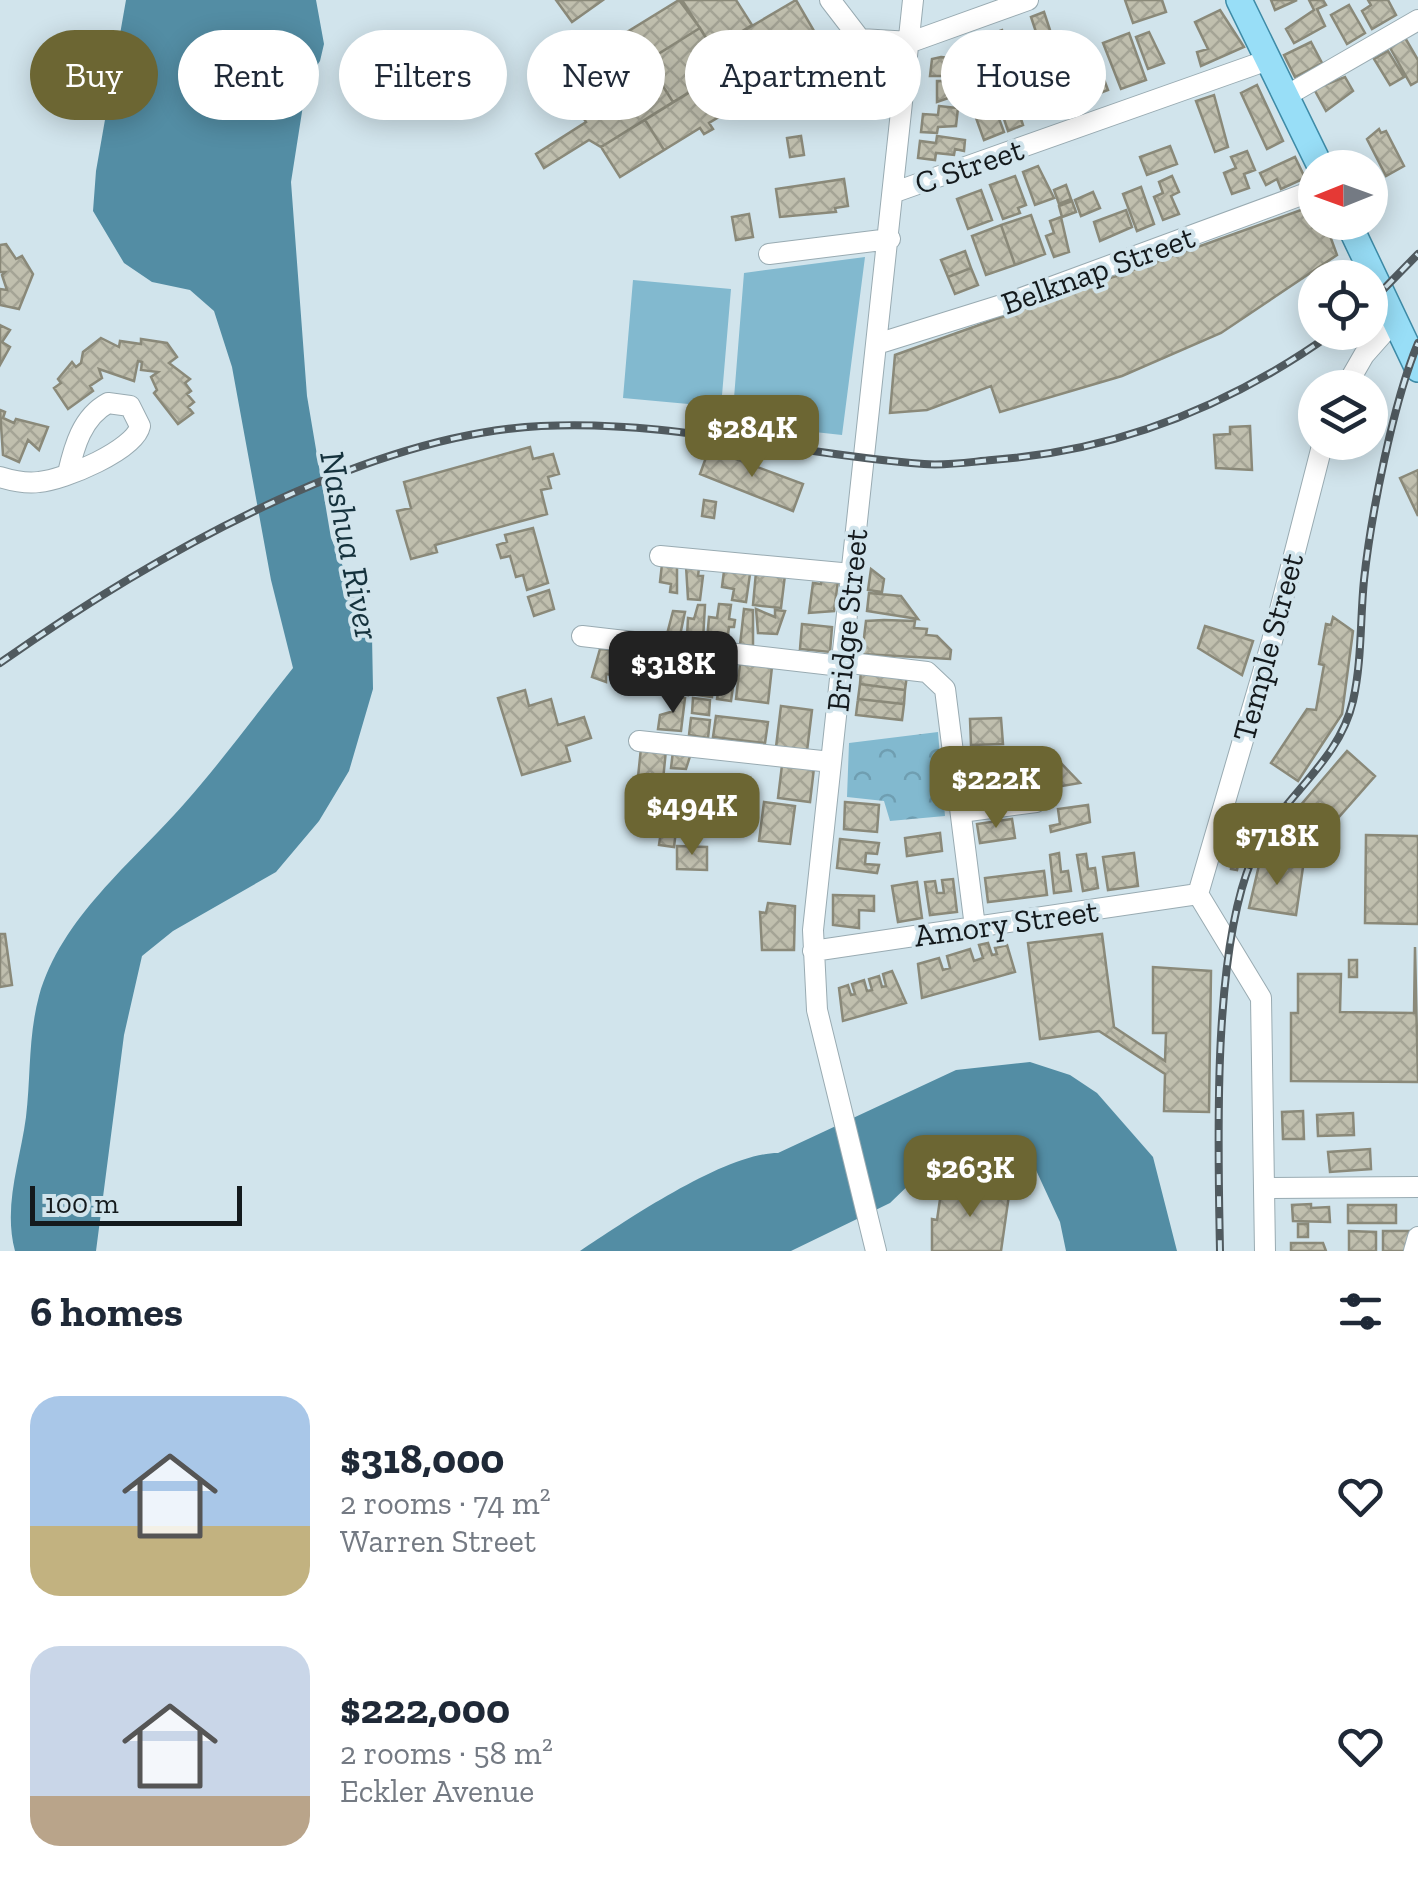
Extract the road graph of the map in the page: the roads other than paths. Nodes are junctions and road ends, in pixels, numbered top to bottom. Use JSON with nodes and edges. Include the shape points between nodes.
{"nodes":[{"id":1,"x":830,"y":0,"type":"edge"},
{"id":2,"x":913,"y":0,"type":"edge"},
{"id":3,"x":1028,"y":0,"type":"edge"},
{"id":4,"x":1239,"y":0,"type":"edge"},
{"id":5,"x":1418,"y":20,"type":"edge"},
{"id":6,"x":852,"y":30,"type":"edge"},
{"id":7,"x":912,"y":30,"type":"edge"},
{"id":8,"x":921,"y":38,"type":"edge"},
{"id":9,"x":1268,"y":60,"type":"junction"},
{"id":10,"x":1286,"y":96,"type":"junction"},
{"id":11,"x":903,"y":120,"type":"edge"},
{"id":12,"x":1312,"y":150,"type":"edge"},
{"id":13,"x":895,"y":192,"type":"junction"},
{"id":14,"x":1298,"y":196,"type":"edge"},
{"id":15,"x":890,"y":240,"type":"junction"},
{"id":16,"x":1357,"y":240,"type":"edge"},
{"id":17,"x":769,"y":254,"type":"dead end"},
{"id":18,"x":1395,"y":320,"type":"junction"},
{"id":19,"x":880,"y":343,"type":"junction"},
{"id":20,"x":1418,"y":369,"type":"edge"},
{"id":21,"x":1356,"y":370,"type":"edge"},
{"id":22,"x":1318,"y":460,"type":"edge"},
{"id":23,"x":68,"y":473,"type":"dead end"},
{"id":24,"x":0,"y":477,"type":"edge"},
{"id":25,"x":660,"y":556,"type":"dead end"},
{"id":26,"x":852,"y":574,"type":"junction"},
{"id":27,"x":582,"y":636,"type":"dead end"},
{"id":28,"x":842,"y":664,"type":"junction"},
{"id":29,"x":640,"y":741,"type":"dead end"},
{"id":30,"x":831,"y":762,"type":"junction"},
{"id":31,"x":1036,"y":802,"type":"dead end"},
{"id":32,"x":962,"y":812,"type":"junction"},
{"id":33,"x":1198,"y":894,"type":"junction"},
{"id":34,"x":975,"y":927,"type":"junction"},
{"id":35,"x":813,"y":951,"type":"junction"},
{"id":36,"x":1418,"y":1187,"type":"edge"},
{"id":37,"x":1265,"y":1188,"type":"junction"},
{"id":38,"x":875,"y":1243,"type":"edge"},
{"id":39,"x":1266,"y":1251,"type":"edge"}],
"edges":[{"from":1,"to":6,"type":"street"},
{"from":2,"to":7,"type":"street","name":"Bridge Street"},
{"from":3,"to":8,"type":"street"},
{"from":4,"to":9,"type":"main road"},
{"from":5,"to":10,"type":"street"},
{"from":9,"to":10,"type":"main road"},
{"from":9,"to":13,"type":"street","name":"C Street"},
{"from":10,"to":12,"type":"main road"},
{"from":11,"to":13,"type":"street","name":"Bridge Street"},
{"from":13,"to":15,"type":"street","name":"Bridge Street"},
{"from":14,"to":19,"type":"street","name":"Belknap Street","via":[[1008,304]]},
{"from":15,"to":17,"type":"street"},
{"from":15,"to":19,"type":"street","name":"Bridge Street"},
{"from":16,"to":18,"type":"main road"},
{"from":18,"to":20,"type":"main road"},
{"from":18,"to":21,"type":"street"},
{"from":19,"to":26,"type":"street","name":"Bridge Street"},
{"from":22,"to":33,"type":"street","name":"Temple Street"},
{"from":23,"to":24,"type":"street","via":[[31,483]]},
{"from":25,"to":26,"type":"street"},
{"from":26,"to":28,"type":"street","name":"Bridge Street"},
{"from":27,"to":28,"type":"street"},
{"from":28,"to":30,"type":"street","name":"Bridge Street"},
{"from":28,"to":32,"type":"street","via":[[927,672],[948,697]]},
{"from":29,"to":30,"type":"street"},
{"from":30,"to":35,"type":"street","name":"Bridge Street"},
{"from":31,"to":32,"type":"street"},
{"from":32,"to":34,"type":"street"},
{"from":33,"to":34,"type":"street","name":"Amory Street"},
{"from":33,"to":37,"type":"street","via":[[1261,998]]},
{"from":34,"to":35,"type":"street","name":"Amory Street"},
{"from":35,"to":38,"type":"street","name":"Bridge Street","via":[[817,1010]]},
{"from":36,"to":37,"type":"street"},
{"from":37,"to":39,"type":"street"}]}
